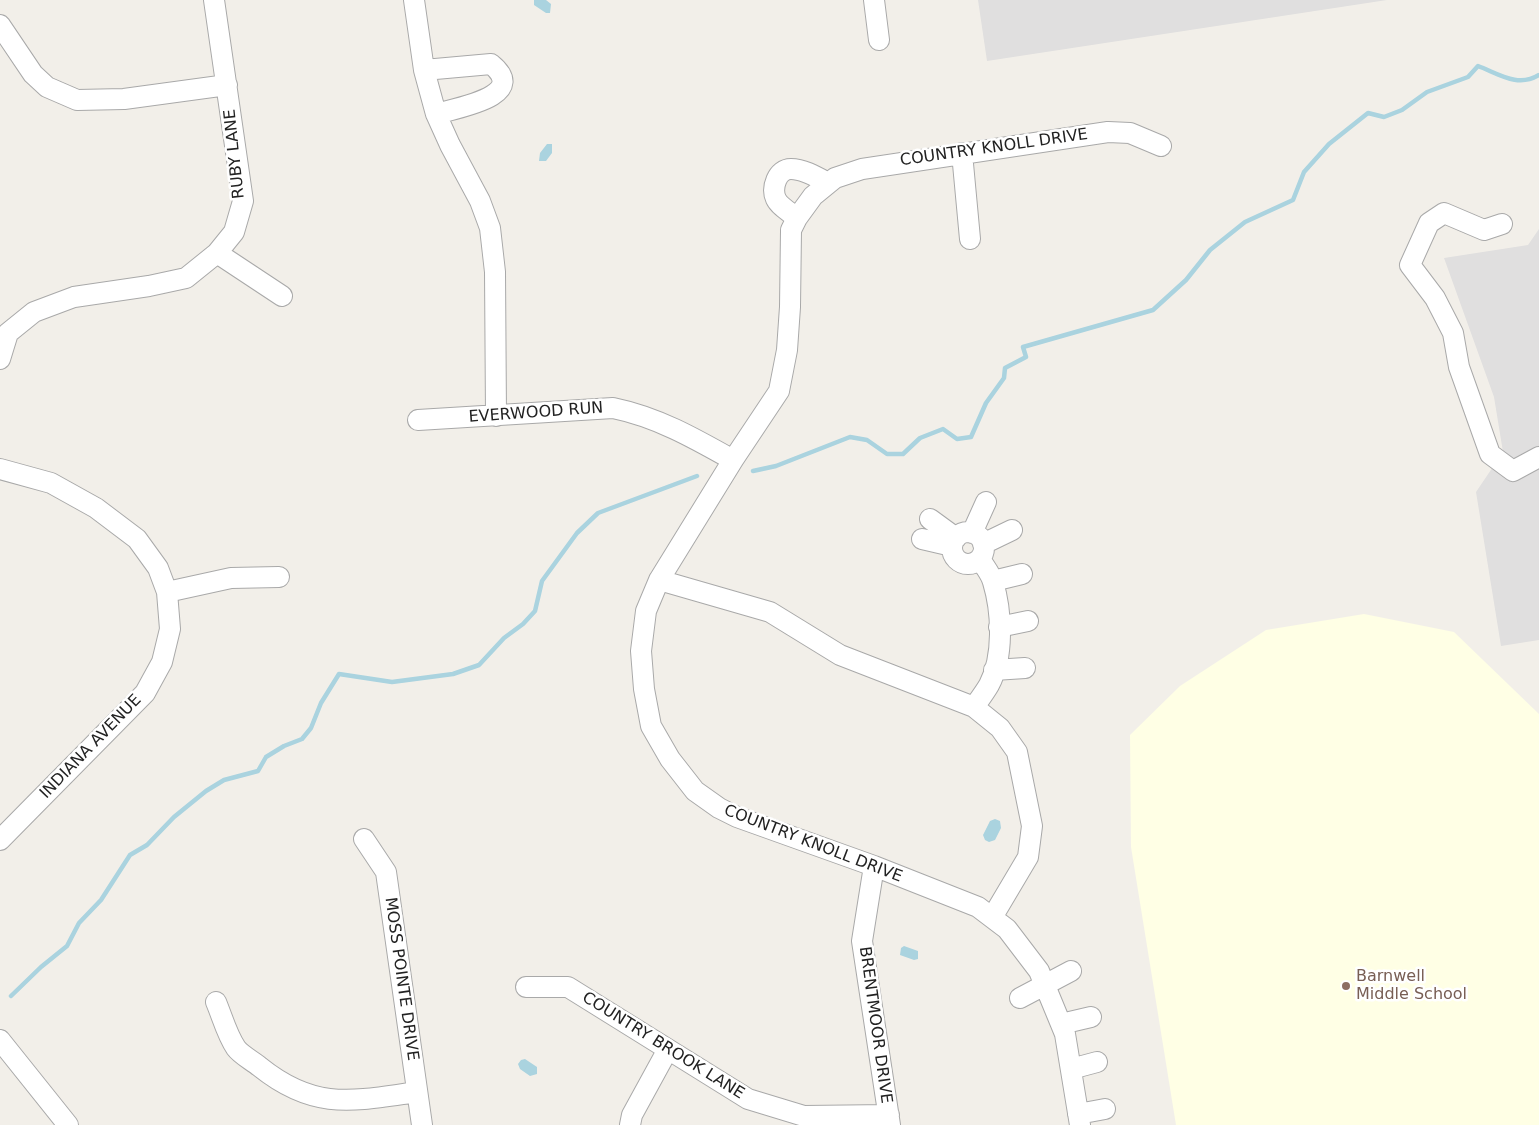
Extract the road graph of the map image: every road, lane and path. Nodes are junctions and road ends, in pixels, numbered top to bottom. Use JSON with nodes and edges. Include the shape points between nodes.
{"nodes":[{"id":1,"x":214,"y":0,"type":"edge"},
{"id":2,"x":414,"y":0,"type":"edge"},
{"id":3,"x":874,"y":0,"type":"edge"},
{"id":4,"x":0,"y":25,"type":"edge"},
{"id":5,"x":880,"y":40,"type":"dead end"},
{"id":6,"x":424,"y":70,"type":"junction"},
{"id":7,"x":227,"y":84,"type":"junction"},
{"id":8,"x":436,"y":114,"type":"junction"},
{"id":9,"x":1161,"y":146,"type":"dead end"},
{"id":10,"x":962,"y":153,"type":"junction"},
{"id":11,"x":828,"y":183,"type":"junction"},
{"id":12,"x":797,"y":218,"type":"junction"},
{"id":13,"x":1502,"y":224,"type":"dead end"},
{"id":14,"x":970,"y":239,"type":"dead end"},
{"id":15,"x":217,"y":253,"type":"junction"},
{"id":16,"x":282,"y":296,"type":"dead end"},
{"id":17,"x":4,"y":329,"type":"edge"},
{"id":18,"x":0,"y":359,"type":"edge"},
{"id":19,"x":496,"y":416,"type":"junction"},
{"id":20,"x":418,"y":420,"type":"dead end"},
{"id":21,"x":1539,"y":458,"type":"edge"},
{"id":22,"x":733,"y":460,"type":"junction"},
{"id":23,"x":0,"y":469,"type":"edge"},
{"id":24,"x":986,"y":502,"type":"dead end"},
{"id":25,"x":930,"y":519,"type":"dead end"},
{"id":26,"x":1012,"y":530,"type":"dead end"},
{"id":27,"x":922,"y":539,"type":"dead end"},
{"id":28,"x":969,"y":544,"type":"junction"},
{"id":29,"x":1022,"y":574,"type":"dead end"},
{"id":30,"x":280,"y":577,"type":"dead end"},
{"id":31,"x":659,"y":580,"type":"junction"},
{"id":32,"x":993,"y":581,"type":"junction"},
{"id":33,"x":167,"y":592,"type":"junction"},
{"id":34,"x":1028,"y":621,"type":"dead end"},
{"id":35,"x":999,"y":627,"type":"junction"},
{"id":36,"x":1025,"y":668,"type":"dead end"},
{"id":37,"x":994,"y":670,"type":"junction"},
{"id":38,"x":974,"y":707,"type":"junction"},
{"id":39,"x":364,"y":839,"type":"dead end"},
{"id":40,"x":0,"y":840,"type":"edge"},
{"id":41,"x":874,"y":866,"type":"junction"},
{"id":42,"x":993,"y":916,"type":"junction"},
{"id":43,"x":1071,"y":972,"type":"dead end"},
{"id":44,"x":526,"y":986,"type":"dead end"},
{"id":45,"x":1046,"y":986,"type":"junction"},
{"id":46,"x":1020,"y":998,"type":"dead end"},
{"id":47,"x":216,"y":1002,"type":"dead end"},
{"id":48,"x":1091,"y":1017,"type":"dead end"},
{"id":49,"x":1061,"y":1024,"type":"junction"},
{"id":50,"x":0,"y":1040,"type":"edge"},
{"id":51,"x":667,"y":1050,"type":"junction"},
{"id":52,"x":1097,"y":1062,"type":"dead end"},
{"id":53,"x":1071,"y":1069,"type":"junction"},
{"id":54,"x":417,"y":1092,"type":"junction"},
{"id":55,"x":1105,"y":1109,"type":"dead end"},
{"id":56,"x":890,"y":1120,"type":"edge"},
{"id":57,"x":1079,"y":1120,"type":"edge"},
{"id":58,"x":63,"y":1123,"type":"edge"},
{"id":59,"x":422,"y":1125,"type":"edge"},
{"id":60,"x":630,"y":1125,"type":"edge"}],
"edges":[{"from":1,"to":7,"type":"street","name":"RUBY LANE"},
{"from":2,"to":6,"type":"street"},
{"from":3,"to":5,"type":"street"},
{"from":4,"to":7,"type":"street","via":[[33,74],[47,86],[77,100],[124,99]]},
{"from":6,"to":8,"type":"street"},
{"from":6,"to":8,"type":"street","via":[[490,64],[499,70],[503,81],[502,87],[491,97]]},
{"from":7,"to":15,"type":"street","name":"RUBY LANE","via":[[243,201],[234,232]]},
{"from":8,"to":19,"type":"street","via":[[490,228],[495,272]]},
{"from":9,"to":10,"type":"street","name":"COUNTRY KNOLL DRIVE","via":[[1130,133],[1108,132]]},
{"from":10,"to":11,"type":"street","name":"COUNTRY KNOLL DRIVE","via":[[862,169]]},
{"from":10,"to":14,"type":"street"},
{"from":11,"to":12,"type":"street","name":"COUNTRY KNOLL DRIVE","via":[[813,196]]},
{"from":11,"to":12,"type":"street","via":[[810,173],[793,169],[785,169],[779,175],[774,187],[776,200]]},
{"from":12,"to":22,"type":"street","name":"COUNTRY KNOLL DRIVE","via":[[791,230],[787,350],[779,391]]},
{"from":13,"to":21,"type":"street","via":[[1484,230],[1444,213],[1429,224],[1410,265],[1435,298],[1453,333],[1460,367],[1490,454],[1513,470]]},
{"from":15,"to":16,"type":"street"},
{"from":15,"to":17,"type":"street","name":"RUBY LANE","via":[[186,278],[74,297],[34,312]]},
{"from":17,"to":18,"type":"street","name":"RUBY LANE"},
{"from":19,"to":20,"type":"street","name":"EVERWOOD RUN"},
{"from":19,"to":22,"type":"street","name":"EVERWOOD RUN","via":[[577,409],[634,412],[680,430]]},
{"from":22,"to":31,"type":"street","name":"COUNTRY KNOLL DRIVE"},
{"from":23,"to":33,"type":"street","name":"INDIANA AVENUE","via":[[51,483],[96,508],[138,539],[158,568]]},
{"from":24,"to":28,"type":"street"},
{"from":25,"to":28,"type":"street"},
{"from":26,"to":28,"type":"street"},
{"from":27,"to":28,"type":"street"},
{"from":28,"to":32,"type":"street"},
{"from":29,"to":32,"type":"street"},
{"from":30,"to":33,"type":"street","via":[[231,578]]},
{"from":31,"to":38,"type":"street","via":[[770,612],[840,655]]},
{"from":31,"to":41,"type":"street","name":"COUNTRY KNOLL DRIVE","via":[[646,610],[642,670],[652,726],[670,759],[696,791],[719,808]]},
{"from":32,"to":35,"type":"street"},
{"from":33,"to":40,"type":"street","name":"INDIANA AVENUE","via":[[170,629],[162,662],[145,693]]},
{"from":34,"to":35,"type":"street"},
{"from":35,"to":37,"type":"street"},
{"from":36,"to":37,"type":"street"},
{"from":37,"to":38,"type":"street","via":[[990,683]]},
{"from":38,"to":42,"type":"street","via":[[1000,728],[1017,752],[1032,826],[1028,857]]},
{"from":39,"to":54,"type":"street","name":"MOSS POINTE DRIVE","via":[[386,872]]},
{"from":41,"to":42,"type":"street","name":"COUNTRY KNOLL DRIVE"},
{"from":41,"to":56,"type":"street","name":"BRENTMOOR DRIVE","via":[[862,941]]},
{"from":42,"to":45,"type":"street","name":"COUNTRY KNOLL DRIVE","via":[[1039,971]]},
{"from":43,"to":45,"type":"street"},
{"from":44,"to":51,"type":"street","name":"COUNTRY BROOK LANE","via":[[568,987]]},
{"from":45,"to":46,"type":"street"},
{"from":45,"to":49,"type":"street","name":"COUNTRY KNOLL DRIVE"},
{"from":47,"to":54,"type":"street","via":[[237,1049],[276,1079],[297,1090],[327,1100],[351,1101]]},
{"from":48,"to":49,"type":"street"},
{"from":49,"to":53,"type":"street","name":"COUNTRY KNOLL DRIVE"},
{"from":50,"to":58,"type":"street"},
{"from":51,"to":56,"type":"street","name":"COUNTRY BROOK LANE","via":[[748,1099],[804,1116]]},
{"from":51,"to":60,"type":"street","via":[[632,1114]]},
{"from":52,"to":53,"type":"street"},
{"from":53,"to":57,"type":"street","name":"COUNTRY KNOLL DRIVE"},
{"from":54,"to":59,"type":"street","name":"MOSS POINTE DRIVE"},
{"from":55,"to":57,"type":"street"}]}
